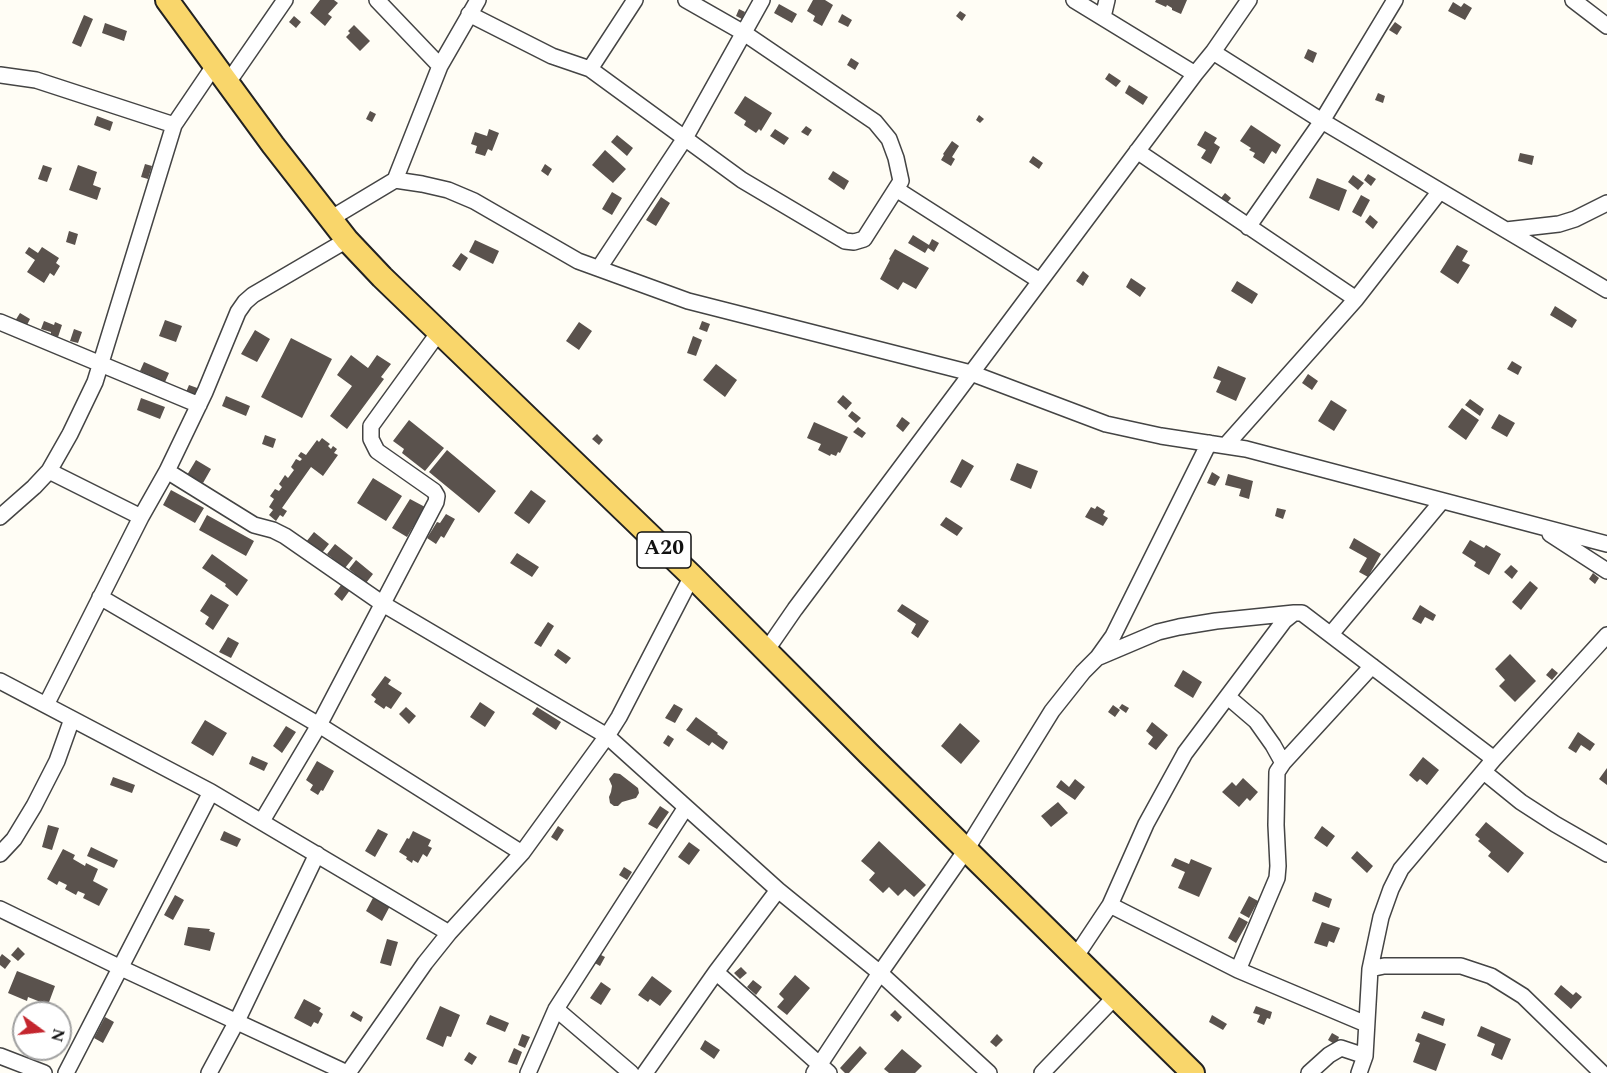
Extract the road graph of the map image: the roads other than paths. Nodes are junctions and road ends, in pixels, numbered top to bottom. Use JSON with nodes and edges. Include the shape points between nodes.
{"nodes":[{"id":1,"x":167,"y":0,"type":"edge"},
{"id":2,"x":285,"y":0,"type":"edge"},
{"id":3,"x":377,"y":0,"type":"edge"},
{"id":4,"x":478,"y":0,"type":"edge"},
{"id":5,"x":635,"y":0,"type":"edge"},
{"id":6,"x":686,"y":0,"type":"edge"},
{"id":7,"x":762,"y":0,"type":"edge"},
{"id":8,"x":1074,"y":0,"type":"edge"},
{"id":9,"x":1107,"y":0,"type":"edge"},
{"id":10,"x":1249,"y":0,"type":"edge"},
{"id":11,"x":1395,"y":0,"type":"edge"},
{"id":12,"x":1573,"y":0,"type":"edge"},
{"id":13,"x":469,"y":14,"type":"junction"},
{"id":14,"x":1103,"y":17,"type":"junction"},
{"id":15,"x":1607,"y":26,"type":"edge"},
{"id":16,"x":744,"y":33,"type":"junction"},
{"id":17,"x":1212,"y":52,"type":"junction"},
{"id":18,"x":440,"y":66,"type":"junction"},
{"id":19,"x":590,"y":69,"type":"junction"},
{"id":20,"x":1195,"y":74,"type":"junction"},
{"id":21,"x":0,"y":75,"type":"edge"},
{"id":22,"x":220,"y":75,"type":"junction"},
{"id":23,"x":1322,"y":121,"type":"junction"},
{"id":24,"x":174,"y":124,"type":"junction"},
{"id":25,"x":685,"y":138,"type":"junction"},
{"id":26,"x":1137,"y":151,"type":"junction"},
{"id":27,"x":395,"y":180,"type":"junction"},
{"id":28,"x":896,"y":189,"type":"junction"},
{"id":29,"x":1440,"y":191,"type":"junction"},
{"id":30,"x":1607,"y":204,"type":"edge"},
{"id":31,"x":330,"y":219,"type":"junction"},
{"id":32,"x":1248,"y":227,"type":"junction"},
{"id":33,"x":1506,"y":230,"type":"junction"},
{"id":34,"x":347,"y":240,"type":"junction"},
{"id":35,"x":599,"y":268,"type":"junction"},
{"id":36,"x":1040,"y":281,"type":"junction"},
{"id":37,"x":1607,"y":290,"type":"edge"},
{"id":38,"x":1356,"y":299,"type":"junction"},
{"id":39,"x":0,"y":322,"type":"edge"},
{"id":40,"x":439,"y":332,"type":"junction"},
{"id":41,"x":100,"y":364,"type":"junction"},
{"id":42,"x":971,"y":374,"type":"junction"},
{"id":43,"x":199,"y":405,"type":"junction"},
{"id":44,"x":1209,"y":443,"type":"junction"},
{"id":45,"x":1226,"y":445,"type":"junction"},
{"id":46,"x":49,"y":471,"type":"junction"},
{"id":47,"x":167,"y":471,"type":"junction"},
{"id":48,"x":1443,"y":501,"type":"junction"},
{"id":49,"x":0,"y":517,"type":"edge"},
{"id":50,"x":141,"y":517,"type":"junction"},
{"id":51,"x":1537,"y":526,"type":"junction"},
{"id":52,"x":1607,"y":544,"type":"edge"},
{"id":53,"x":1607,"y":571,"type":"edge"},
{"id":54,"x":692,"y":576,"type":"junction"},
{"id":55,"x":100,"y":597,"type":"junction"},
{"id":56,"x":383,"y":604,"type":"junction"},
{"id":57,"x":1294,"y":613,"type":"junction"},
{"id":58,"x":1331,"y":634,"type":"junction"},
{"id":59,"x":1607,"y":635,"type":"edge"},
{"id":60,"x":766,"y":651,"type":"junction"},
{"id":61,"x":1098,"y":657,"type":"junction"},
{"id":62,"x":1372,"y":666,"type":"junction"},
{"id":63,"x":0,"y":681,"type":"edge"},
{"id":64,"x":1228,"y":696,"type":"junction"},
{"id":65,"x":46,"y":705,"type":"junction"},
{"id":66,"x":72,"y":719,"type":"junction"},
{"id":67,"x":319,"y":725,"type":"junction"},
{"id":68,"x":607,"y":736,"type":"junction"},
{"id":69,"x":1494,"y":759,"type":"junction"},
{"id":70,"x":1283,"y":763,"type":"junction"},
{"id":71,"x":1484,"y":772,"type":"junction"},
{"id":72,"x":211,"y":792,"type":"junction"},
{"id":73,"x":686,"y":807,"type":"junction"},
{"id":74,"x":262,"y":821,"type":"junction"},
{"id":75,"x":966,"y":850,"type":"junction"},
{"id":76,"x":522,"y":853,"type":"junction"},
{"id":77,"x":0,"y":854,"type":"edge"},
{"id":78,"x":317,"y":854,"type":"junction"},
{"id":79,"x":1607,"y":854,"type":"edge"},
{"id":80,"x":778,"y":890,"type":"junction"},
{"id":81,"x":1110,"y":905,"type":"junction"},
{"id":82,"x":0,"y":909,"type":"edge"},
{"id":83,"x":449,"y":933,"type":"junction"},
{"id":84,"x":1076,"y":956,"type":"junction"},
{"id":85,"x":121,"y":968,"type":"junction"},
{"id":86,"x":1370,"y":969,"type":"junction"},
{"id":87,"x":1238,"y":970,"type":"junction"},
{"id":88,"x":716,"y":972,"type":"junction"},
{"id":89,"x":880,"y":973,"type":"junction"},
{"id":90,"x":1116,"y":996,"type":"junction"},
{"id":91,"x":556,"y":1009,"type":"junction"},
{"id":92,"x":237,"y":1021,"type":"junction"},
{"id":93,"x":1366,"y":1024,"type":"junction"},
{"id":94,"x":0,"y":1056,"type":"edge"},
{"id":95,"x":1365,"y":1056,"type":"junction"},
{"id":96,"x":821,"y":1070,"type":"edge"},
{"id":97,"x":44,"y":1073,"type":"edge"},
{"id":98,"x":66,"y":1073,"type":"edge"},
{"id":99,"x":209,"y":1073,"type":"edge"},
{"id":100,"x":348,"y":1073,"type":"edge"},
{"id":101,"x":528,"y":1073,"type":"edge"},
{"id":102,"x":631,"y":1073,"type":"edge"},
{"id":103,"x":645,"y":1073,"type":"edge"},
{"id":104,"x":989,"y":1073,"type":"edge"},
{"id":105,"x":1042,"y":1073,"type":"edge"},
{"id":106,"x":1193,"y":1073,"type":"edge"},
{"id":107,"x":1309,"y":1073,"type":"edge"},
{"id":108,"x":1359,"y":1073,"type":"edge"},
{"id":109,"x":1602,"y":1073,"type":"edge"}],
"edges":[{"from":1,"to":22,"type":"main road","number":"A20"},
{"from":2,"to":22,"type":"street"},
{"from":3,"to":18,"type":"street"},
{"from":4,"to":13,"type":"street"},
{"from":5,"to":19,"type":"street"},
{"from":6,"to":16,"type":"street"},
{"from":7,"to":16,"type":"street"},
{"from":8,"to":14,"type":"street"},
{"from":9,"to":14,"type":"street"},
{"from":10,"to":17,"type":"street"},
{"from":11,"to":23,"type":"street"},
{"from":12,"to":15,"type":"street"},
{"from":13,"to":18,"type":"street"},
{"from":13,"to":19,"type":"street","via":[[552,56]]},
{"from":14,"to":20,"type":"street"},
{"from":16,"to":25,"type":"street"},
{"from":16,"to":28,"type":"street","via":[[875,122],[889,139],[896,158],[901,182]]},
{"from":17,"to":20,"type":"street"},
{"from":17,"to":23,"type":"street"},
{"from":18,"to":27,"type":"street"},
{"from":19,"to":25,"type":"street"},
{"from":20,"to":26,"type":"street"},
{"from":21,"to":24,"type":"street","via":[[36,80]]},
{"from":22,"to":24,"type":"street"},
{"from":22,"to":31,"type":"main road","number":"A20"},
{"from":23,"to":29,"type":"street"},
{"from":23,"to":32,"type":"street"},
{"from":24,"to":41,"type":"street"},
{"from":25,"to":28,"type":"street","via":[[742,180],[845,241],[864,238]]},
{"from":25,"to":35,"type":"street"},
{"from":26,"to":32,"type":"street"},
{"from":26,"to":36,"type":"street"},
{"from":27,"to":31,"type":"street"},
{"from":27,"to":35,"type":"street","via":[[448,190],[474,201],[578,261]]},
{"from":28,"to":36,"type":"street"},
{"from":29,"to":33,"type":"street"},
{"from":29,"to":38,"type":"street"},
{"from":30,"to":33,"type":"street","via":[[1559,224]]},
{"from":31,"to":34,"type":"main road","number":"A20"},
{"from":32,"to":38,"type":"street"},
{"from":33,"to":37,"type":"street"},
{"from":34,"to":40,"type":"main road","number":"A20"},
{"from":34,"to":43,"type":"street","via":[[245,302]]},
{"from":35,"to":42,"type":"street","via":[[688,301]]},
{"from":36,"to":42,"type":"street"},
{"from":38,"to":45,"type":"street"},
{"from":39,"to":41,"type":"street"},
{"from":40,"to":54,"type":"main road","number":"A20"},
{"from":40,"to":56,"type":"street","via":[[371,426],[370,439],[377,451],[437,496]]},
{"from":41,"to":43,"type":"street"},
{"from":41,"to":46,"type":"street","via":[[75,424]]},
{"from":42,"to":44,"type":"street","via":[[1106,424]]},
{"from":42,"to":60,"type":"street"},
{"from":43,"to":47,"type":"street"},
{"from":44,"to":45,"type":"street"},
{"from":44,"to":61,"type":"street","via":[[1113,636]]},
{"from":45,"to":48,"type":"street"},
{"from":46,"to":49,"type":"street"},
{"from":46,"to":50,"type":"street"},
{"from":47,"to":50,"type":"street"},
{"from":47,"to":56,"type":"street","via":[[254,525],[285,536]]},
{"from":48,"to":51,"type":"street"},
{"from":48,"to":58,"type":"street"},
{"from":50,"to":55,"type":"street"},
{"from":51,"to":52,"type":"street"},
{"from":51,"to":53,"type":"street"},
{"from":54,"to":60,"type":"main road","number":"A20"},
{"from":54,"to":68,"type":"street"},
{"from":55,"to":65,"type":"street"},
{"from":55,"to":67,"type":"street"},
{"from":56,"to":67,"type":"street"},
{"from":56,"to":68,"type":"street"},
{"from":57,"to":58,"type":"street","via":[[1302,613]]},
{"from":57,"to":61,"type":"street","via":[[1179,627]]},
{"from":57,"to":64,"type":"street"},
{"from":58,"to":62,"type":"street"},
{"from":59,"to":69,"type":"street"},
{"from":60,"to":75,"type":"main road","number":"A20"},
{"from":61,"to":75,"type":"street","via":[[1052,711]]},
{"from":62,"to":69,"type":"street"},
{"from":62,"to":70,"type":"street"},
{"from":63,"to":65,"type":"street"},
{"from":64,"to":70,"type":"street","via":[[1256,722]]},
{"from":64,"to":81,"type":"street","via":[[1185,753],[1166,786]]},
{"from":65,"to":66,"type":"street"},
{"from":66,"to":72,"type":"street"},
{"from":66,"to":77,"type":"street","via":[[57,761],[34,806]]},
{"from":67,"to":74,"type":"street"},
{"from":67,"to":76,"type":"street"},
{"from":68,"to":73,"type":"street"},
{"from":68,"to":76,"type":"street"},
{"from":69,"to":71,"type":"street"},
{"from":70,"to":87,"type":"street","via":[[1277,772],[1277,878]]},
{"from":71,"to":79,"type":"street","via":[[1521,802]]},
{"from":71,"to":86,"type":"street","via":[[1395,878],[1381,917]]},
{"from":72,"to":74,"type":"street"},
{"from":72,"to":85,"type":"street"},
{"from":73,"to":80,"type":"street"},
{"from":73,"to":91,"type":"street"},
{"from":74,"to":78,"type":"street"},
{"from":75,"to":84,"type":"main road","number":"A20"},
{"from":75,"to":89,"type":"street"},
{"from":76,"to":83,"type":"street"},
{"from":78,"to":83,"type":"street"},
{"from":78,"to":92,"type":"street"},
{"from":80,"to":88,"type":"street"},
{"from":80,"to":89,"type":"street"},
{"from":81,"to":84,"type":"street"},
{"from":81,"to":87,"type":"street"},
{"from":82,"to":85,"type":"street"},
{"from":83,"to":100,"type":"street"},
{"from":84,"to":90,"type":"main road","number":"A20"},
{"from":85,"to":92,"type":"street"},
{"from":85,"to":98,"type":"street"},
{"from":86,"to":93,"type":"street"},
{"from":86,"to":109,"type":"street","via":[[1461,966],[1491,976],[1522,996]]},
{"from":87,"to":93,"type":"street"},
{"from":88,"to":96,"type":"street"},
{"from":88,"to":103,"type":"street"},
{"from":89,"to":96,"type":"street"},
{"from":89,"to":104,"type":"street"},
{"from":90,"to":105,"type":"street"},
{"from":90,"to":106,"type":"main road","number":"A20"},
{"from":91,"to":101,"type":"street"},
{"from":91,"to":102,"type":"street"},
{"from":92,"to":99,"type":"street"},
{"from":92,"to":100,"type":"street"},
{"from":93,"to":95,"type":"street"},
{"from":94,"to":97,"type":"street"},
{"from":95,"to":107,"type":"street","via":[[1341,1048]]},
{"from":95,"to":108,"type":"street"}]}
